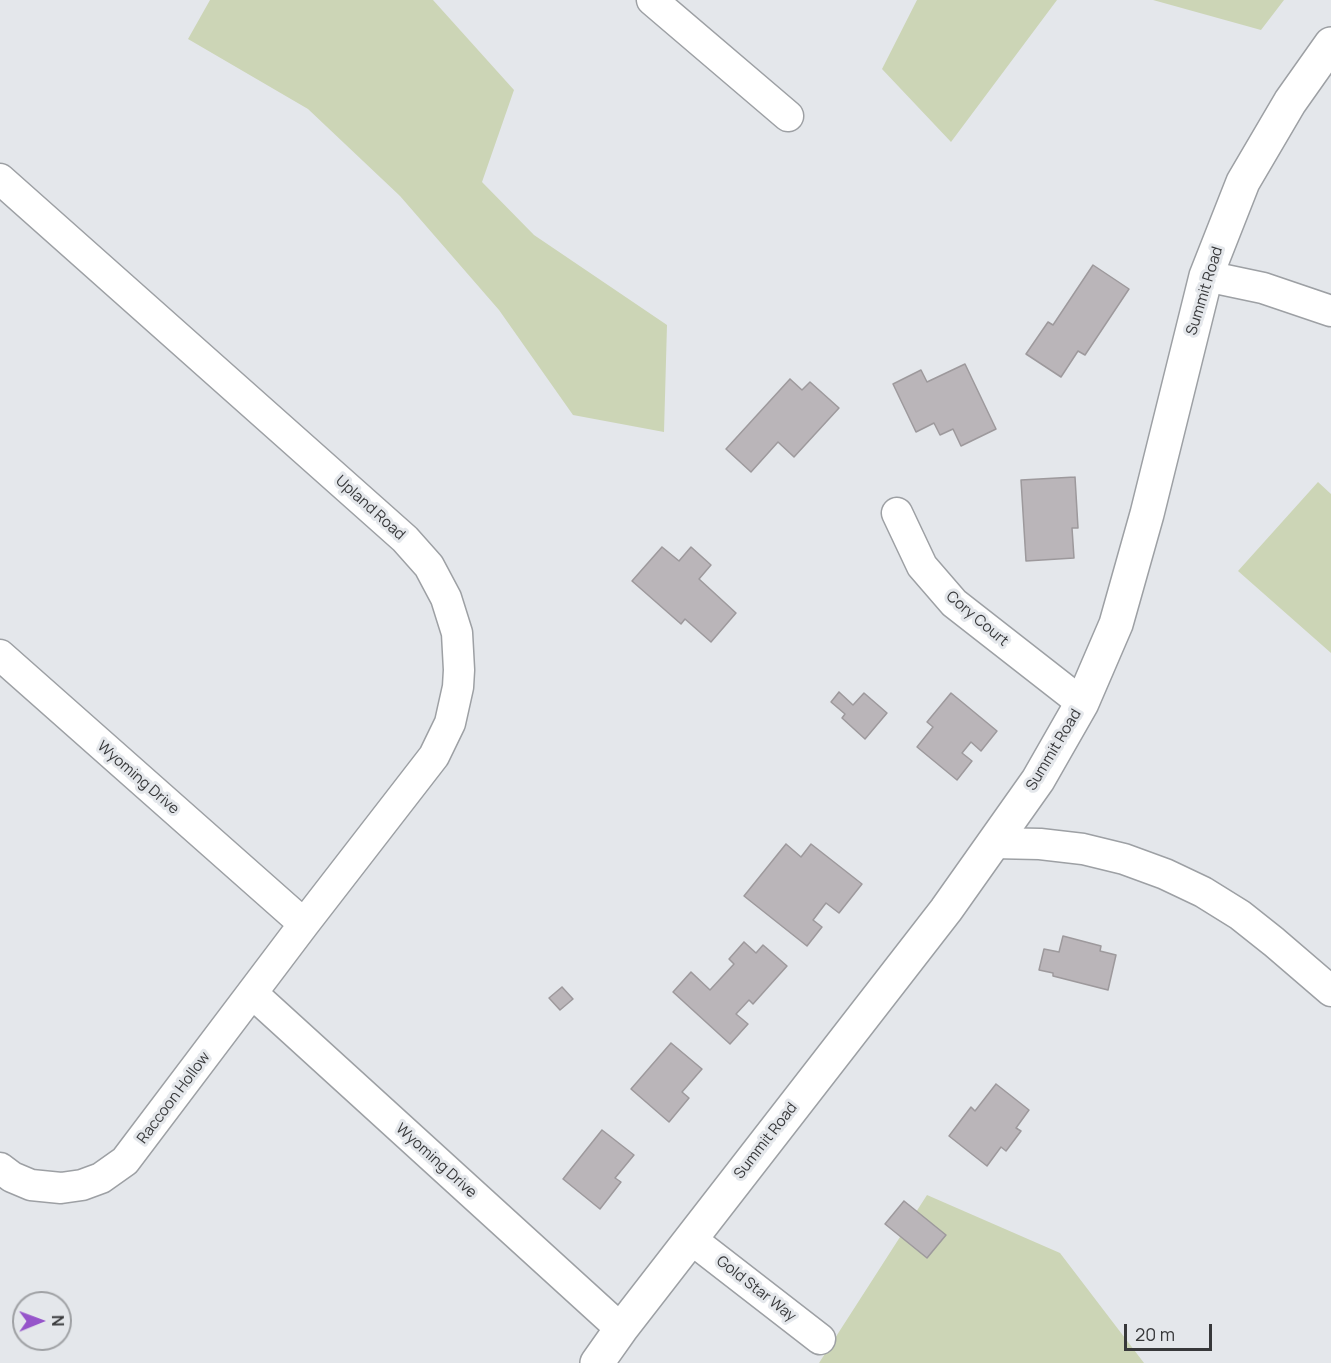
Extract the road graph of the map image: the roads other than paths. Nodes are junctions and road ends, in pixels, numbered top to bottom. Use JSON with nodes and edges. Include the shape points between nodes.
{"nodes":[{"id":1,"x":652,"y":0,"type":"edge"},
{"id":2,"x":1331,"y":44,"type":"edge"},
{"id":3,"x":788,"y":116,"type":"dead end"},
{"id":4,"x":0,"y":179,"type":"edge"},
{"id":5,"x":1206,"y":276,"type":"junction"},
{"id":6,"x":1331,"y":311,"type":"edge"},
{"id":7,"x":897,"y":513,"type":"dead end"},
{"id":8,"x":0,"y":655,"type":"edge"},
{"id":9,"x":1082,"y":704,"type":"junction"},
{"id":10,"x":993,"y":843,"type":"junction"},
{"id":11,"x":304,"y":924,"type":"junction"},
{"id":12,"x":1331,"y":991,"type":"edge"},
{"id":13,"x":252,"y":993,"type":"junction"},
{"id":14,"x":0,"y":1168,"type":"edge"},
{"id":15,"x":691,"y":1239,"type":"junction"},
{"id":16,"x":621,"y":1329,"type":"junction"},
{"id":17,"x":820,"y":1339,"type":"dead end"},
{"id":18,"x":597,"y":1363,"type":"edge"}],
"edges":[{"from":1,"to":3,"type":"street"},
{"from":2,"to":5,"type":"main road","name":"Summit Road","via":[[1290,102],[1243,182]]},
{"from":4,"to":11,"type":"street","name":"Upland Road","via":[[405,539],[429,566],[446,598],[457,633],[459,670],[450,723],[434,756]]},
{"from":5,"to":6,"type":"street","via":[[1263,288]]},
{"from":5,"to":9,"type":"main road","name":"Summit Road","via":[[1116,624]]},
{"from":7,"to":9,"type":"street","name":"Cory Court","via":[[922,566],[954,603]]},
{"from":8,"to":11,"type":"street","name":"Wyoming Drive"},
{"from":9,"to":10,"type":"main road","name":"Summit Road","via":[[1038,780]]},
{"from":10,"to":12,"type":"street","via":[[1083,849],[1165,874],[1240,915]]},
{"from":10,"to":15,"type":"main road","name":"Summit Road","via":[[939,919]]},
{"from":11,"to":13,"type":"street","name":"Raccoon Hollow"},
{"from":13,"to":14,"type":"street","name":"Raccoon Hollow","via":[[138,1146],[101,1178],[61,1188],[31,1185]]},
{"from":13,"to":16,"type":"street","name":"Wyoming Drive"},
{"from":15,"to":16,"type":"main road","name":"Summit Road"},
{"from":15,"to":17,"type":"street","name":"Gold Star Way"},
{"from":16,"to":18,"type":"main road","name":"Summit Road"}]}
